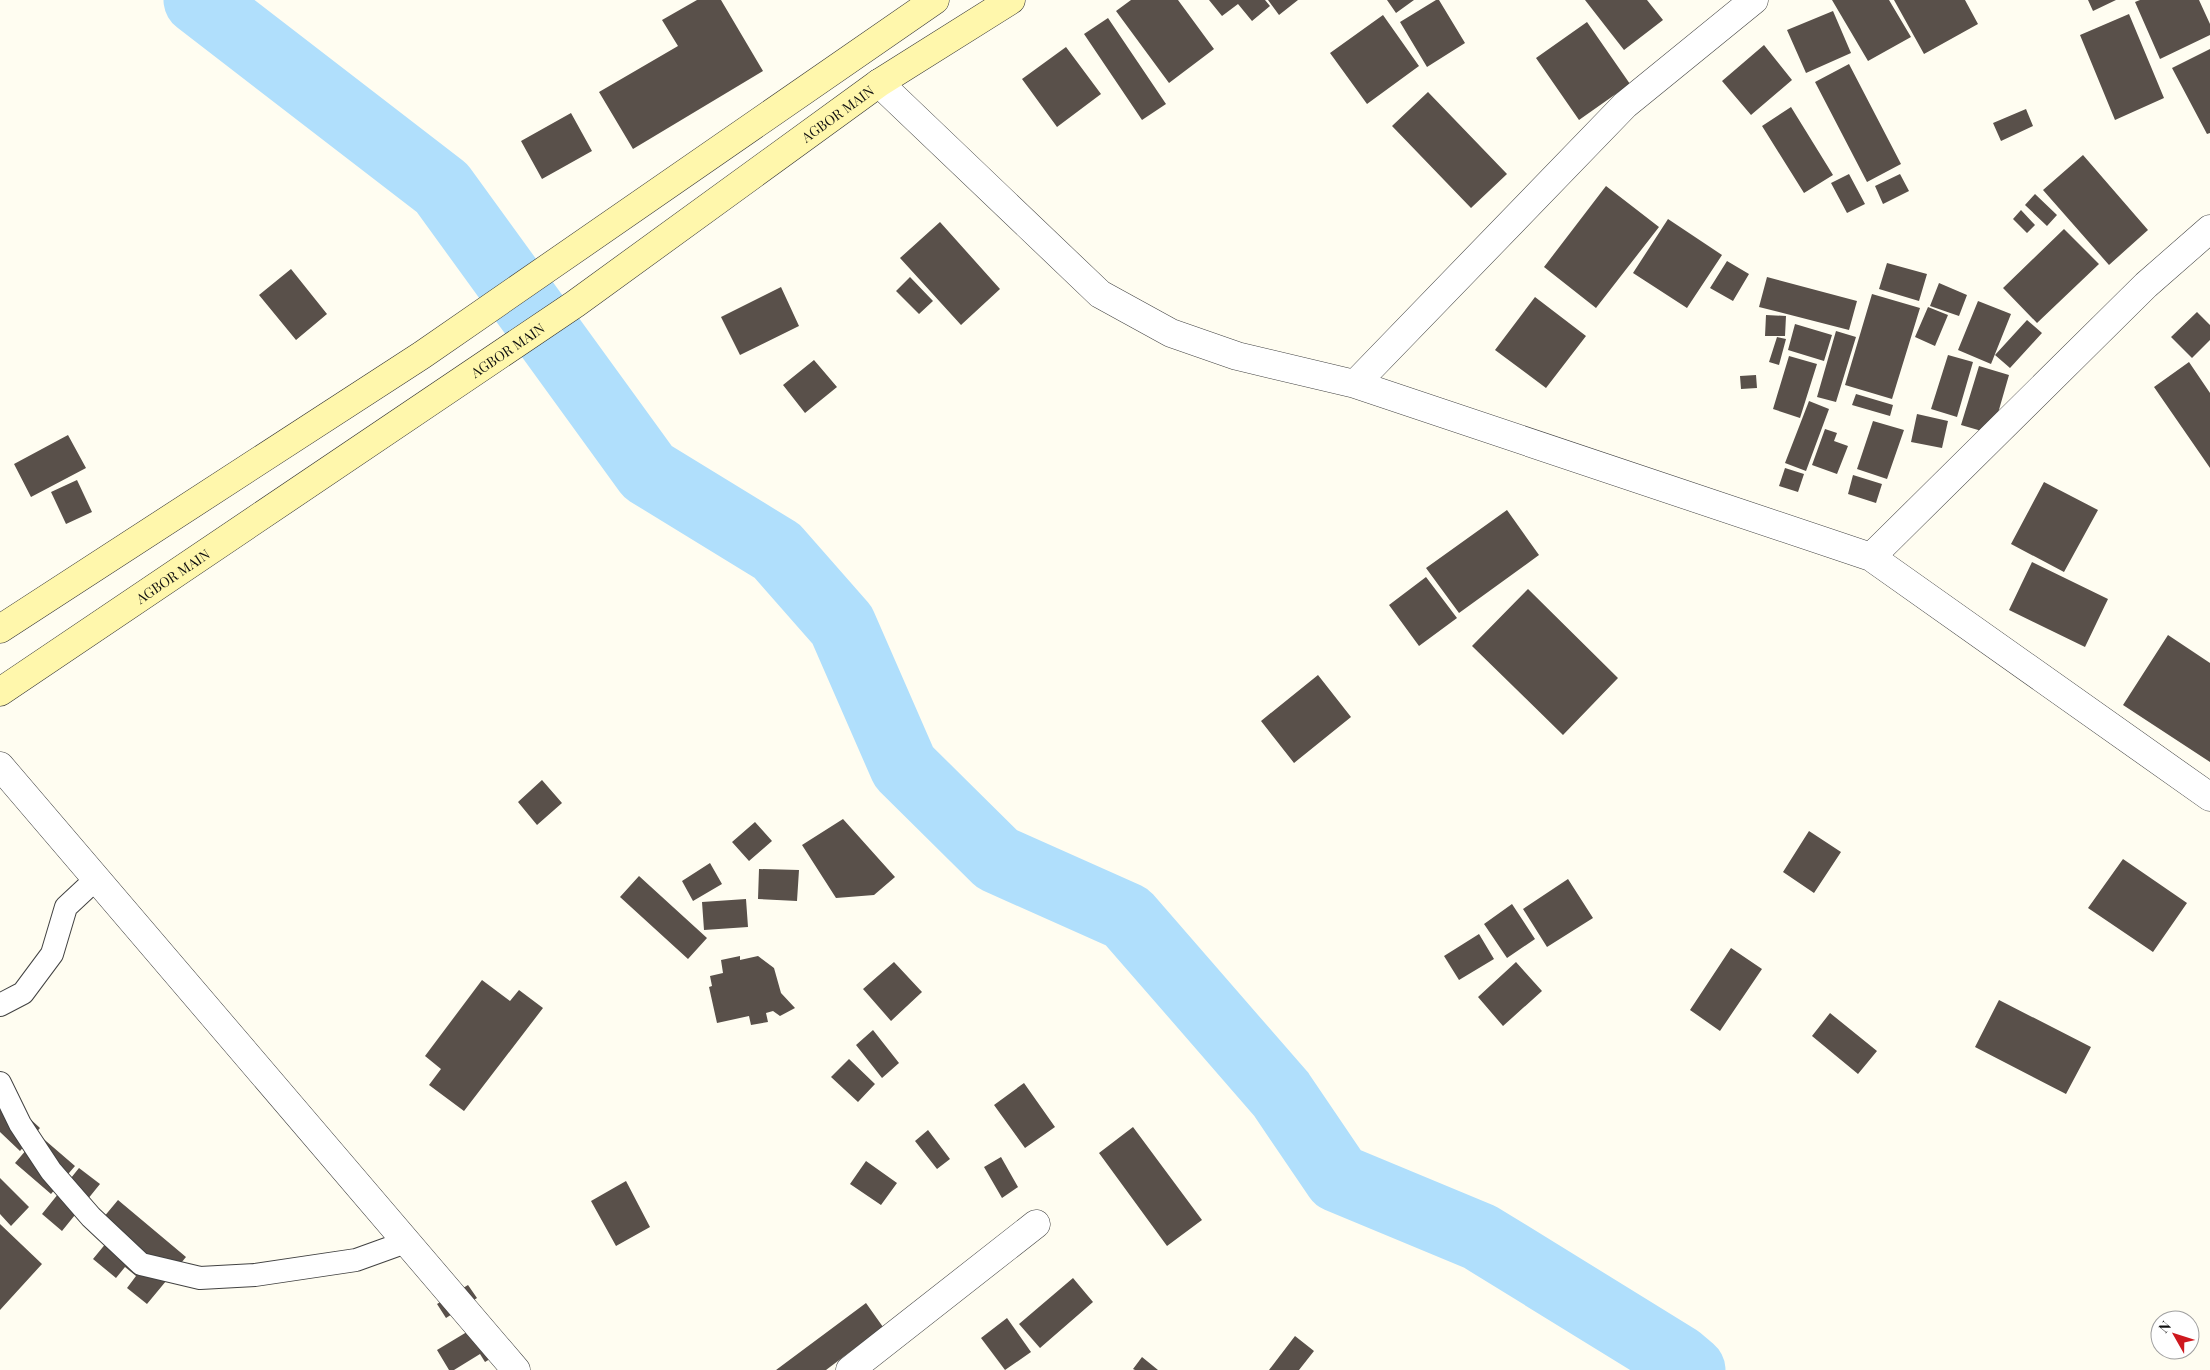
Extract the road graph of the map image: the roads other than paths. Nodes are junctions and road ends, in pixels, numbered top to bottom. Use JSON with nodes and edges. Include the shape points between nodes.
{"nodes":[{"id":1,"x":935,"y":0,"type":"edge"},
{"id":2,"x":1011,"y":0,"type":"edge"},
{"id":3,"x":1754,"y":0,"type":"edge"},
{"id":4,"x":879,"y":83,"type":"junction"},
{"id":5,"x":2210,"y":229,"type":"edge"},
{"id":6,"x":1355,"y":384,"type":"junction"},
{"id":7,"x":1871,"y":557,"type":"junction"},
{"id":8,"x":0,"y":629,"type":"edge"},
{"id":9,"x":0,"y":692,"type":"edge"},
{"id":10,"x":0,"y":766,"type":"edge"},
{"id":11,"x":2210,"y":797,"type":"edge"},
{"id":12,"x":96,"y":879,"type":"junction"},
{"id":13,"x":0,"y":1004,"type":"edge"},
{"id":14,"x":0,"y":1083,"type":"edge"},
{"id":15,"x":1036,"y":1224,"type":"dead end"},
{"id":16,"x":406,"y":1242,"type":"junction"},
{"id":17,"x":516,"y":1370,"type":"edge"},
{"id":18,"x":850,"y":1370,"type":"edge"}],
"edges":[{"from":1,"to":8,"type":"main road","via":[[422,355]]},
{"from":2,"to":4,"type":"main road","name":"AGBOR MAIN"},
{"from":3,"to":6,"type":"street","via":[[1625,105]]},
{"from":4,"to":6,"type":"street","via":[[1100,294],[1171,334],[1237,356]]},
{"from":4,"to":9,"type":"main road","name":"AGBOR MAIN","via":[[575,304]]},
{"from":5,"to":7,"type":"street","via":[[2146,285]]},
{"from":6,"to":7,"type":"street"},
{"from":7,"to":11,"type":"street"},
{"from":10,"to":12,"type":"street"},
{"from":12,"to":13,"type":"lane","via":[[66,907],[52,954],[23,993]]},
{"from":12,"to":16,"type":"street"},
{"from":14,"to":16,"type":"lane","via":[[20,1124],[51,1170],[91,1217],[141,1264],[200,1278],[255,1275],[356,1260]]},
{"from":15,"to":18,"type":"street"},
{"from":16,"to":17,"type":"street"}]}
